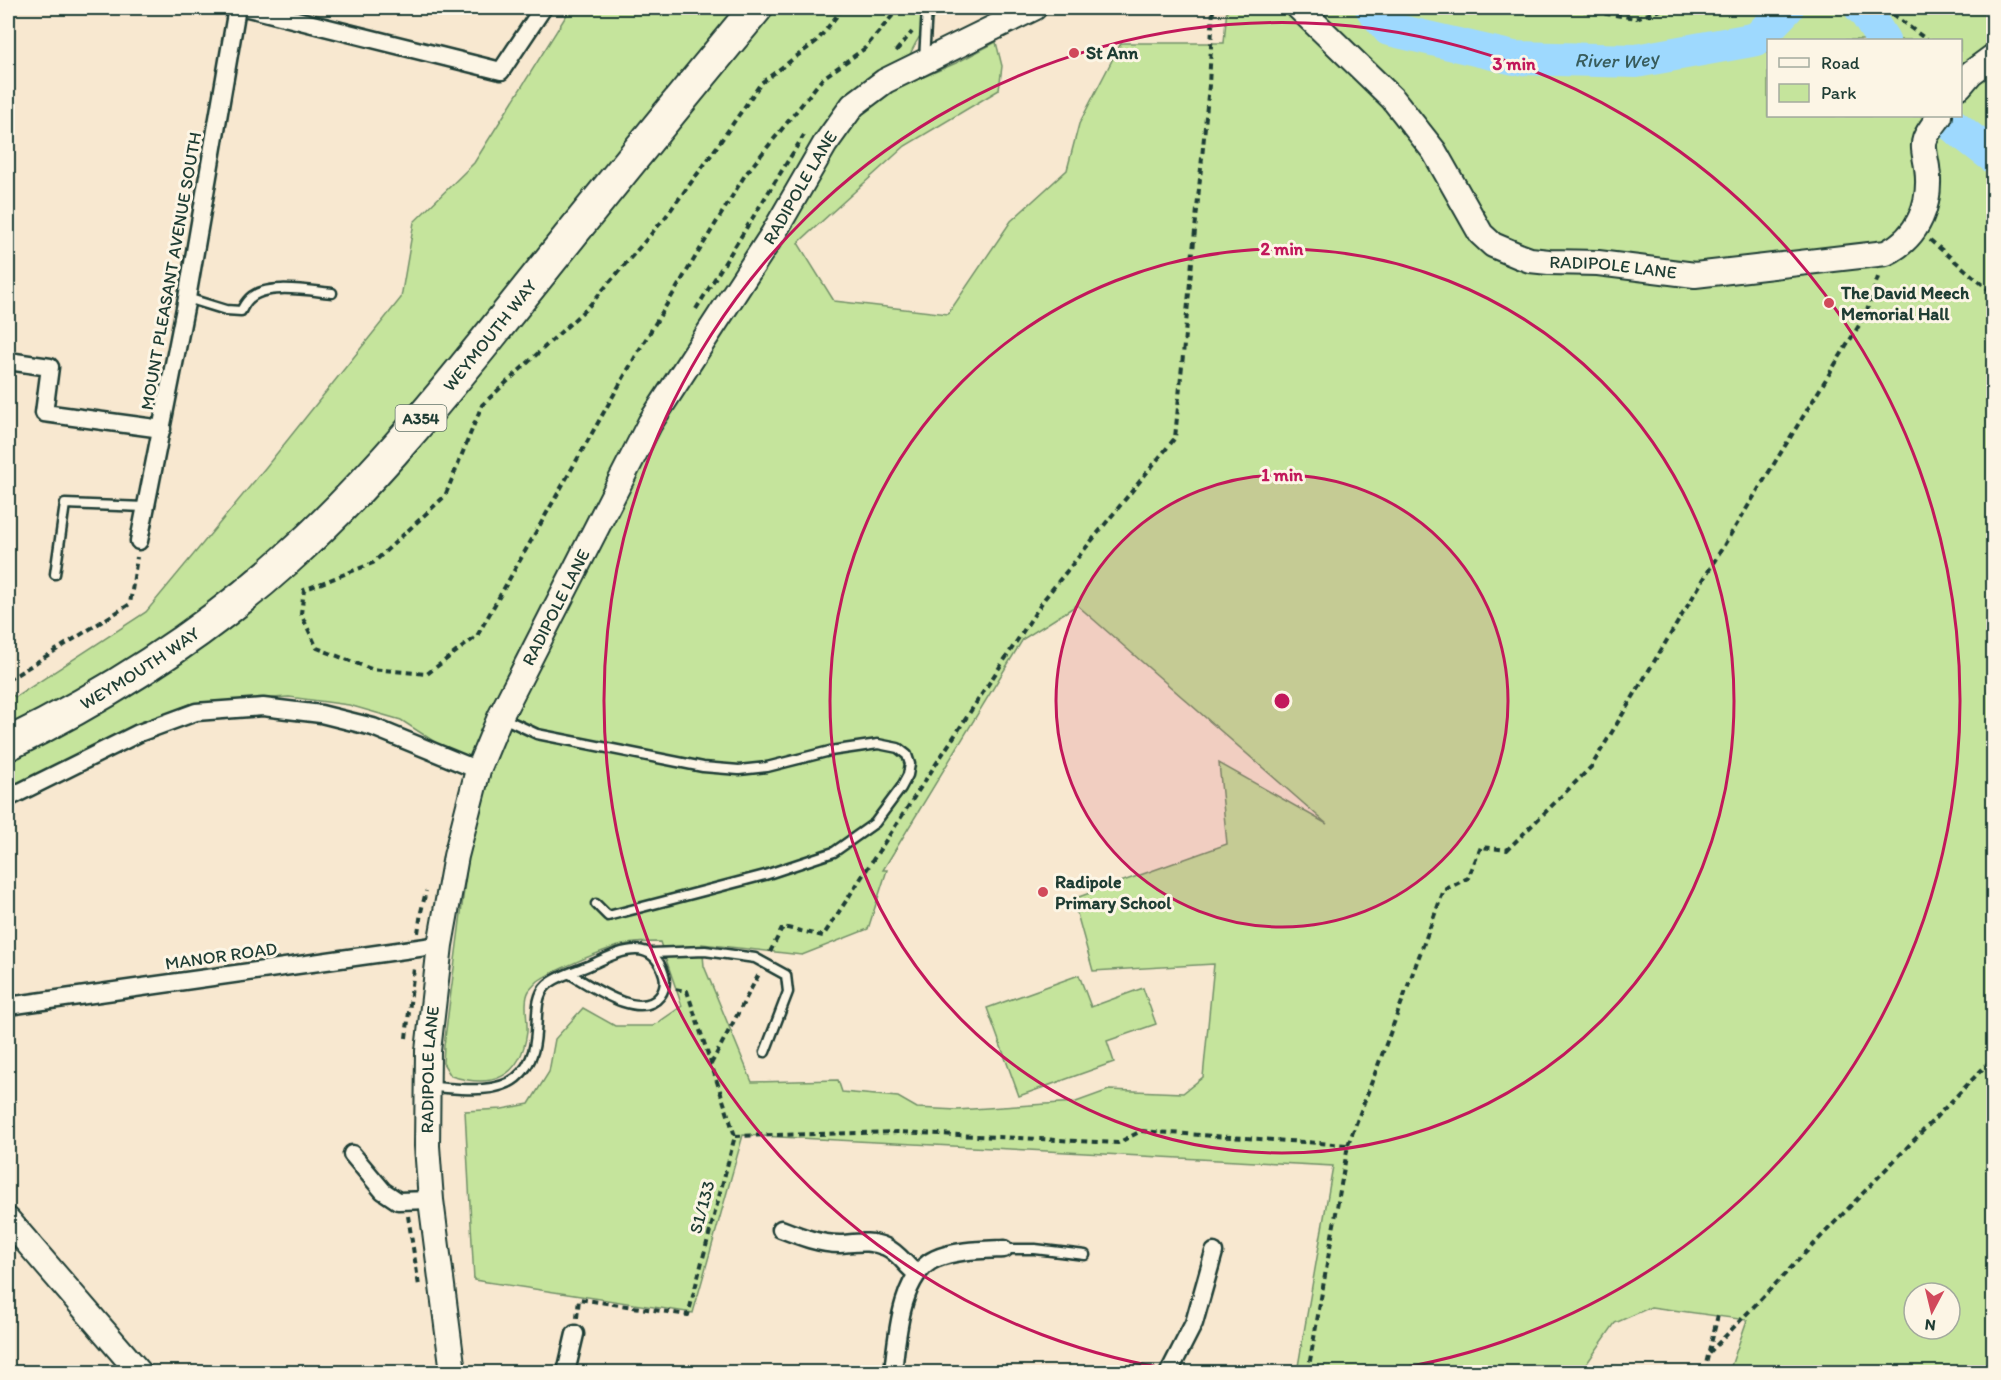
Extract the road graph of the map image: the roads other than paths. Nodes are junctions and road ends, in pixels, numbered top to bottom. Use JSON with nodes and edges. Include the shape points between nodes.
{"nodes":[{"id":1,"x":237,"y":8,"type":"edge"},
{"id":2,"x":248,"y":8,"type":"edge"},
{"id":3,"x":543,"y":8,"type":"edge"},
{"id":4,"x":756,"y":8,"type":"edge"},
{"id":5,"x":927,"y":8,"type":"edge"},
{"id":6,"x":1034,"y":8,"type":"edge"},
{"id":7,"x":1299,"y":8,"type":"edge"},
{"id":8,"x":1994,"y":56,"type":"edge"},
{"id":9,"x":924,"y":63,"type":"junction"},
{"id":10,"x":1962,"y":84,"type":"edge"},
{"id":11,"x":1936,"y":122,"type":"edge"},
{"id":12,"x":332,"y":293,"type":"dead end"},
{"id":13,"x":187,"y":298,"type":"junction"},
{"id":14,"x":8,"y":361,"type":"edge"},
{"id":15,"x":162,"y":429,"type":"junction"},
{"id":16,"x":145,"y":507,"type":"junction"},
{"id":17,"x":139,"y":541,"type":"road end"},
{"id":18,"x":55,"y":574,"type":"dead end"},
{"id":19,"x":500,"y":717,"type":"junction"},
{"id":20,"x":8,"y":744,"type":"edge"},
{"id":21,"x":478,"y":770,"type":"junction"},
{"id":22,"x":8,"y":798,"type":"edge"},
{"id":23,"x":596,"y":904,"type":"dead end"},
{"id":24,"x":440,"y":945,"type":"junction"},
{"id":25,"x":651,"y":953,"type":"junction"},
{"id":26,"x":570,"y":974,"type":"junction"},
{"id":27,"x":8,"y":1006,"type":"edge"},
{"id":28,"x":765,"y":1052,"type":"dead end"},
{"id":29,"x":428,"y":1087,"type":"junction"},
{"id":30,"x":352,"y":1154,"type":"dead end"},
{"id":31,"x":432,"y":1200,"type":"junction"},
{"id":32,"x":8,"y":1220,"type":"edge"},
{"id":33,"x":781,"y":1229,"type":"dead end"},
{"id":34,"x":1004,"y":1249,"type":"joint"},
{"id":35,"x":1214,"y":1252,"type":"dead end"},
{"id":36,"x":1085,"y":1255,"type":"dead end"},
{"id":37,"x":917,"y":1275,"type":"junction"},
{"id":38,"x":575,"y":1334,"type":"road end"},
{"id":39,"x":139,"y":1372,"type":"edge"},
{"id":40,"x":453,"y":1372,"type":"edge"},
{"id":41,"x":566,"y":1372,"type":"edge"},
{"id":42,"x":893,"y":1372,"type":"edge"},
{"id":43,"x":1169,"y":1372,"type":"edge"}],
"edges":[{"from":1,"to":13,"type":"street","name":"MOUNT PLEASANT AVENUE SOUTH"},
{"from":2,"to":3,"type":"street","via":[[501,71]]},
{"from":4,"to":20,"type":"highway","name":"WEYMOUTH WAY","number":"A354","via":[[451,383],[380,467],[318,529],[256,586],[187,638],[91,700]]},
{"from":5,"to":9,"type":"lane"},
{"from":6,"to":9,"type":"street","name":"RADIPOLE LANE"},
{"from":7,"to":11,"type":"street","name":"RADIPOLE LANE","via":[[1393,99],[1434,151],[1481,234],[1493,245],[1519,256],[1549,262],[1598,263],[1695,275],[1886,253],[1916,228],[1927,200],[1925,141]]},
{"from":8,"to":10,"type":"street"},
{"from":9,"to":19,"type":"street","name":"RADIPOLE LANE","via":[[885,81],[853,105],[825,144],[773,234],[651,423]]},
{"from":12,"to":13,"type":"lane","via":[[264,291],[249,298],[241,311]]},
{"from":13,"to":15,"type":"street","name":"MOUNT PLEASANT AVENUE SOUTH"},
{"from":14,"to":15,"type":"street","via":[[50,367],[44,413]]},
{"from":15,"to":16,"type":"street","name":"MOUNT PLEASANT AVENUE SOUTH"},
{"from":16,"to":17,"type":"street","name":"MOUNT PLEASANT AVENUE SOUTH"},
{"from":16,"to":18,"type":"lane","via":[[65,504]]},
{"from":19,"to":21,"type":"street","name":"RADIPOLE LANE"},
{"from":19,"to":23,"type":"lane","via":[[537,734],[703,767],[767,767],[878,744],[898,748],[907,755],[908,775],[875,823],[834,852],[765,875],[608,916]]},
{"from":21,"to":22,"type":"street","via":[[373,727],[321,714],[263,707],[196,712],[139,733]]},
{"from":21,"to":24,"type":"street","name":"RADIPOLE LANE","via":[[456,856]]},
{"from":24,"to":27,"type":"street","name":"MANOR ROAD"},
{"from":24,"to":29,"type":"street","name":"RADIPOLE LANE","via":[[428,1051]]},
{"from":25,"to":26,"type":"lane","via":[[623,952]]},
{"from":25,"to":26,"type":"lane","via":[[660,962],[665,987],[658,999],[648,1004],[638,1006],[603,993]]},
{"from":25,"to":28,"type":"lane","via":[[705,951],[755,958],[786,975],[788,992]]},
{"from":26,"to":29,"type":"lane","via":[[547,985],[540,996],[532,1059],[513,1080],[475,1089]]},
{"from":29,"to":31,"type":"street","name":"RADIPOLE LANE","via":[[427,1146]]},
{"from":30,"to":31,"type":"street","via":[[383,1191],[398,1201]]},
{"from":31,"to":40,"type":"street","name":"RADIPOLE LANE"},
{"from":32,"to":39,"type":"street"},
{"from":33,"to":37,"type":"street","via":[[816,1241],[862,1241],[888,1247]]},
{"from":34,"to":36,"type":"lane"},
{"from":34,"to":37,"type":"street","via":[[972,1250],[934,1259]]},
{"from":35,"to":43,"type":"street","via":[[1194,1323]]},
{"from":37,"to":42,"type":"street","via":[[898,1326]]},
{"from":38,"to":41,"type":"street"}]}
